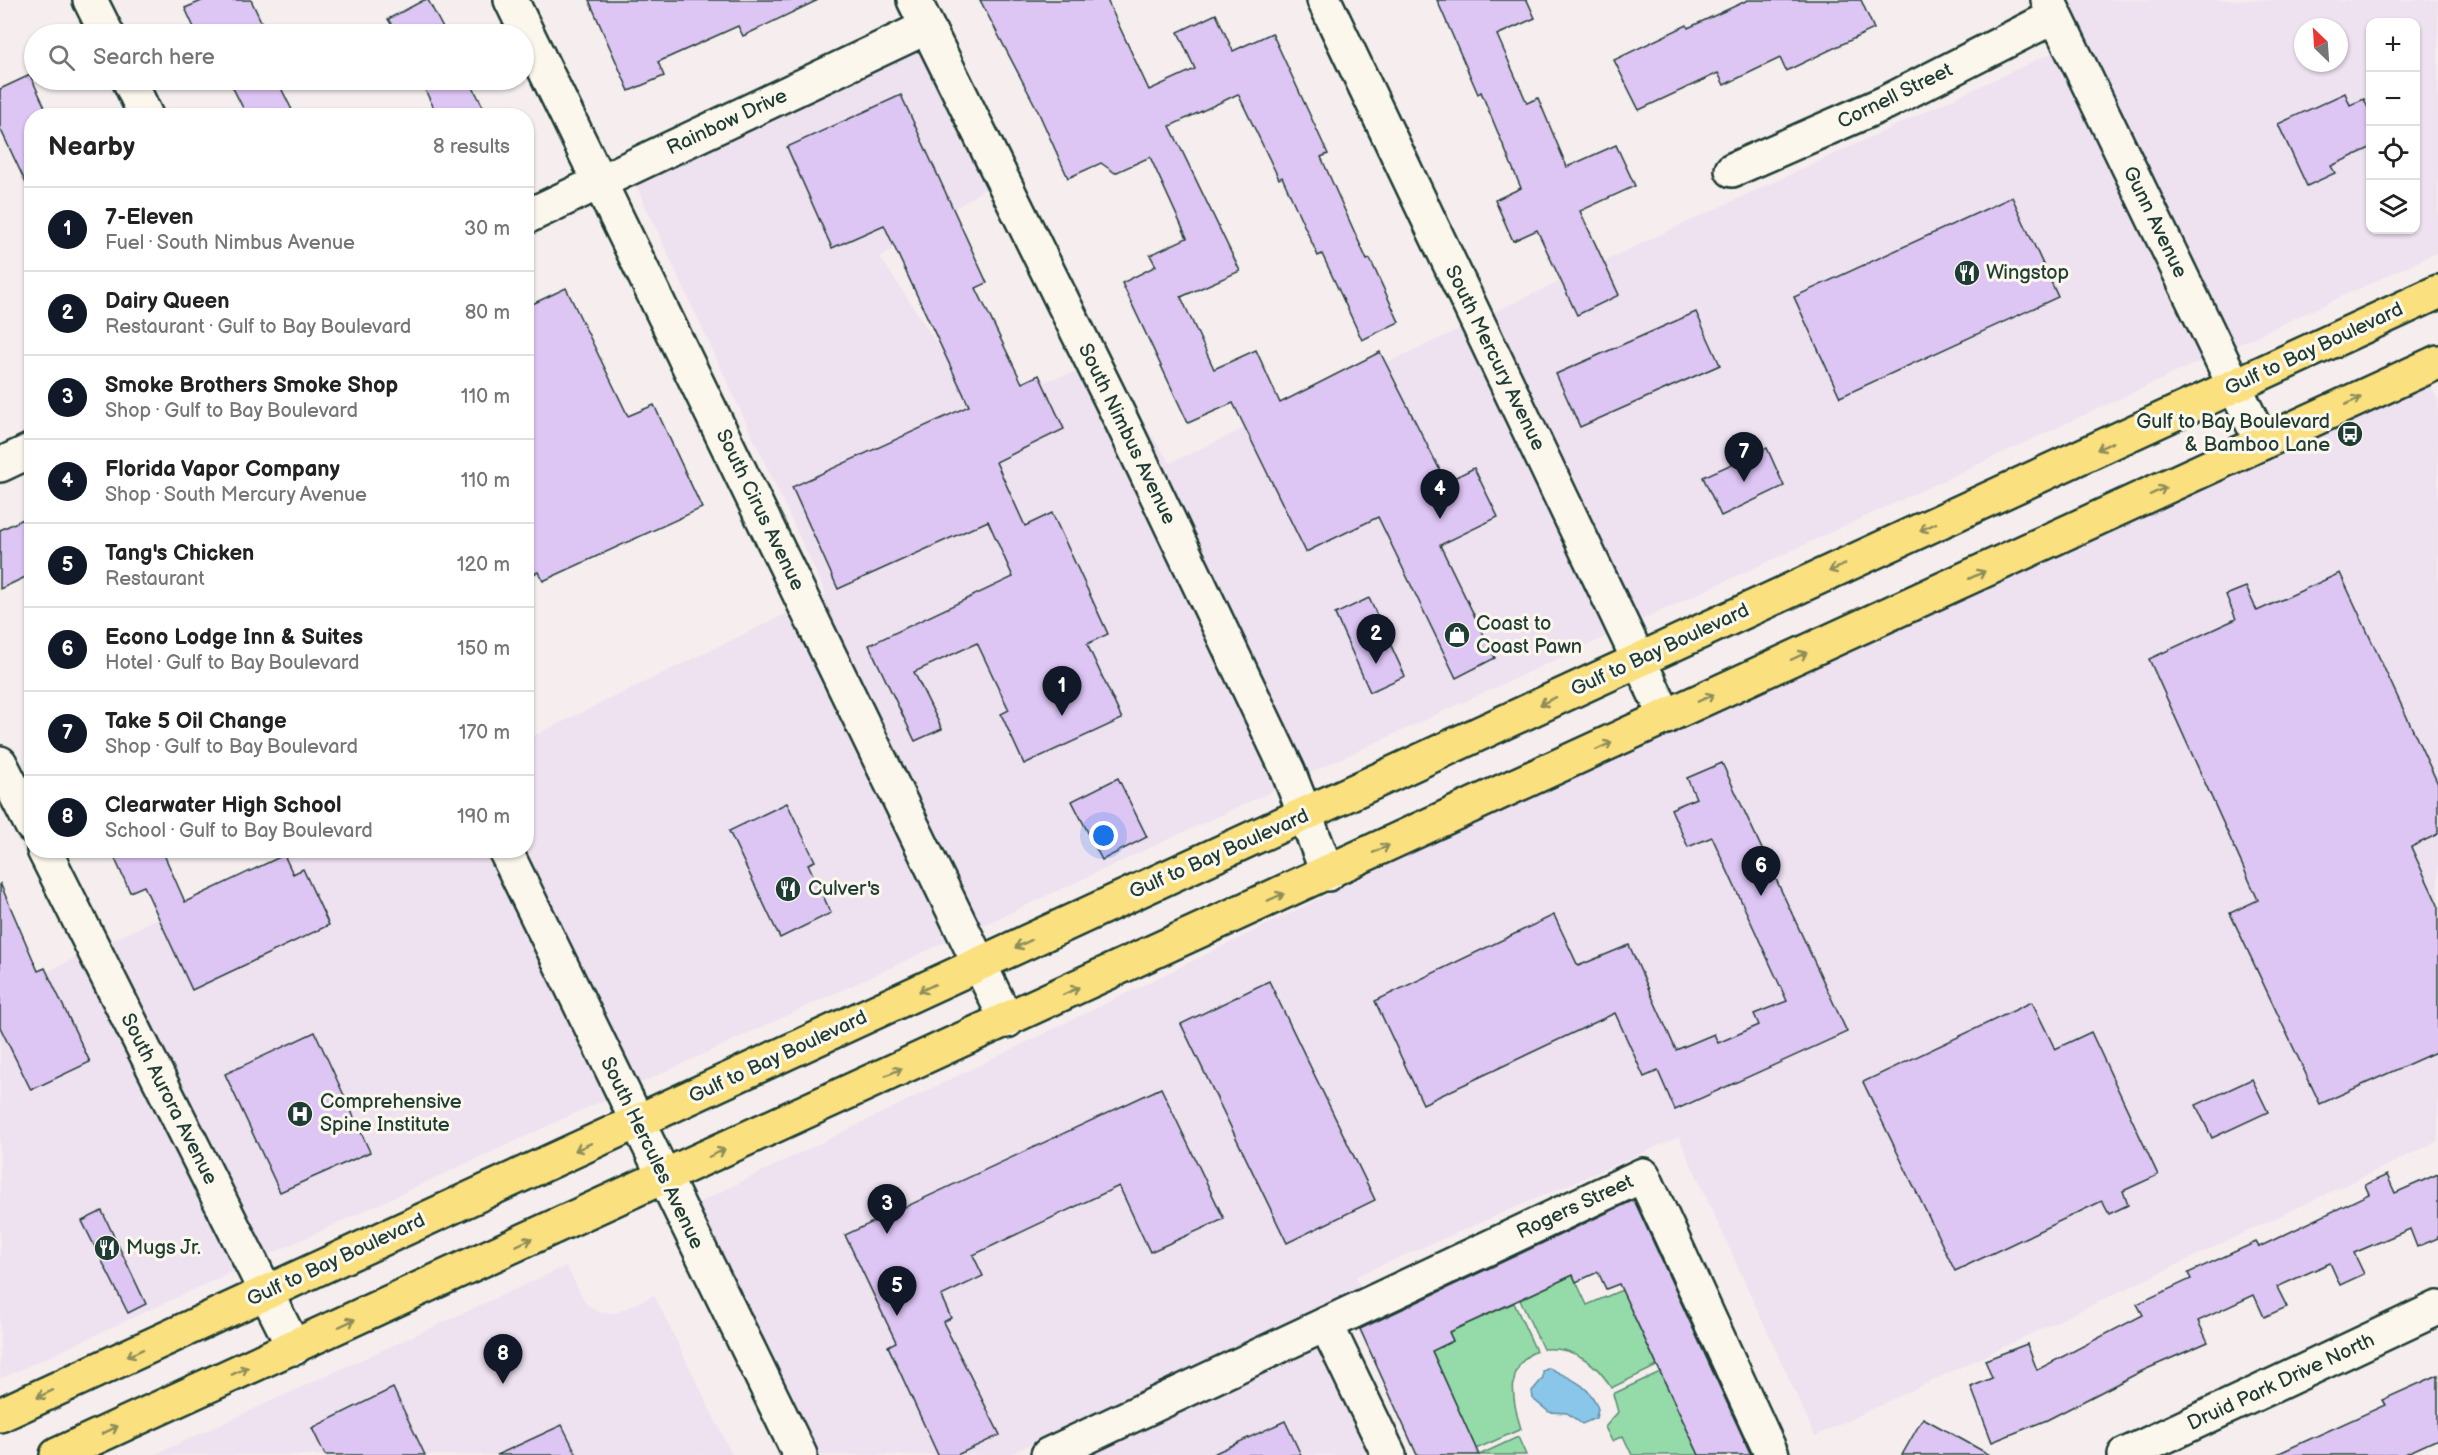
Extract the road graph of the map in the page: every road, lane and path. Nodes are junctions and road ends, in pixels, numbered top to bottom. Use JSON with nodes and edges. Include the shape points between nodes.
{"nodes":[{"id":1,"x":90,"y":0,"type":"edge"},
{"id":2,"x":511,"y":0,"type":"edge"},
{"id":3,"x":1324,"y":0,"type":"edge"},
{"id":4,"x":2052,"y":8,"type":"edge"},
{"id":5,"x":921,"y":14,"type":"edge"},
{"id":6,"x":102,"y":24,"type":"edge"},
{"id":7,"x":523,"y":24,"type":"edge"},
{"id":8,"x":534,"y":47,"type":"edge"},
{"id":9,"x":134,"y":90,"type":"edge"},
{"id":10,"x":142,"y":108,"type":"edge"},
{"id":11,"x":1732,"y":170,"type":"dead end"},
{"id":12,"x":600,"y":182,"type":"junction"},
{"id":13,"x":534,"y":213,"type":"edge"},
{"id":14,"x":2438,"y":292,"type":"edge"},
{"id":15,"x":2436,"y":366,"type":"edge"},
{"id":16,"x":2234,"y":386,"type":"junction"},
{"id":17,"x":2262,"y":443,"type":"junction"},
{"id":18,"x":24,"y":454,"type":"edge"},
{"id":19,"x":0,"y":465,"type":"edge"},
{"id":20,"x":1639,"y":659,"type":"junction"},
{"id":21,"x":1666,"y":717,"type":"junction"},
{"id":22,"x":0,"y":763,"type":"edge"},
{"id":23,"x":24,"y":810,"type":"edge"},
{"id":24,"x":1304,"y":815,"type":"junction"},
{"id":25,"x":48,"y":858,"type":"edge"},
{"id":26,"x":509,"y":858,"type":"edge"},
{"id":27,"x":1328,"y":874,"type":"junction"},
{"id":28,"x":980,"y":964,"type":"junction"},
{"id":29,"x":1007,"y":1021,"type":"junction"},
{"id":30,"x":636,"y":1123,"type":"junction"},
{"id":31,"x":663,"y":1177,"type":"junction"},
{"id":32,"x":266,"y":1293,"type":"junction"},
{"id":33,"x":2438,"y":1308,"type":"edge"},
{"id":34,"x":1326,"y":1324,"type":"junction"},
{"id":35,"x":294,"y":1348,"type":"junction"},
{"id":36,"x":0,"y":1415,"type":"edge"},
{"id":37,"x":57,"y":1455,"type":"edge"},
{"id":38,"x":800,"y":1455,"type":"edge"},
{"id":39,"x":1048,"y":1455,"type":"edge"},
{"id":40,"x":1389,"y":1455,"type":"edge"},
{"id":41,"x":1772,"y":1455,"type":"edge"},
{"id":42,"x":2125,"y":1455,"type":"edge"}],
"edges":[{"from":1,"to":6,"type":"street"},
{"from":2,"to":7,"type":"street","name":"South Cirus Avenue"},
{"from":3,"to":20,"type":"street","name":"South Mercury Avenue"},
{"from":4,"to":11,"type":"street","name":"Cornell Street","via":[[1885,103]]},
{"from":4,"to":16,"type":"street","name":"Gunn Avenue"},
{"from":5,"to":12,"type":"street","name":"Rainbow Drive"},
{"from":5,"to":24,"type":"street","name":"South Nimbus Avenue","via":[[1190,565],[1288,771]]},
{"from":8,"to":12,"type":"street","name":"South Cirus Avenue"},
{"from":9,"to":10,"type":"street"},
{"from":12,"to":13,"type":"street","name":"Rainbow Drive"},
{"from":12,"to":28,"type":"street","name":"South Cirus Avenue"},
{"from":14,"to":16,"type":"main road","name":"Gulf to Bay Boulevard"},
{"from":17,"to":15,"type":"main road","one_way":true},
{"from":16,"to":17,"type":"street","name":"Gunn Avenue"},
{"from":16,"to":20,"type":"main road","name":"Gulf to Bay Boulevard","one_way":true},
{"from":21,"to":17,"type":"main road","one_way":true},
{"from":18,"to":19,"type":"street"},
{"from":20,"to":21,"type":"street","name":"South Mercury Avenue"},
{"from":20,"to":24,"type":"main road","name":"Gulf to Bay Boulevard","one_way":true},
{"from":27,"to":21,"type":"main road","one_way":true},
{"from":22,"to":23,"type":"street"},
{"from":24,"to":27,"type":"street","name":"South Nimbus Avenue"},
{"from":24,"to":28,"type":"main road","name":"Gulf to Bay Boulevard","one_way":true},
{"from":25,"to":32,"type":"street","name":"South Aurora Avenue"},
{"from":26,"to":30,"type":"street","name":"South Hercules Avenue"},
{"from":29,"to":27,"type":"main road","one_way":true},
{"from":28,"to":29,"type":"street","name":"South Cirus Avenue"},
{"from":28,"to":30,"type":"main road","name":"Gulf to Bay Boulevard","one_way":true},
{"from":31,"to":29,"type":"main road","one_way":true},
{"from":30,"to":31,"type":"street","name":"South Hercules Avenue"},
{"from":30,"to":32,"type":"main road","name":"Gulf to Bay Boulevard","one_way":true},
{"from":35,"to":31,"type":"main road","one_way":true},
{"from":31,"to":38,"type":"street","name":"South Hercules Avenue"},
{"from":32,"to":35,"type":"street","name":"South Aurora Avenue"},
{"from":32,"to":36,"type":"main road","name":"Gulf to Bay Boulevard","one_way":true},
{"from":33,"to":42,"type":"street","name":"Druid Park Drive North"},
{"from":34,"to":39,"type":"street","name":"Rogers Street"},
{"from":34,"to":40,"type":"street"},
{"from":34,"to":41,"type":"street","name":"Rogers Street","via":[[1643,1175]]},
{"from":37,"to":35,"type":"main road","one_way":true}]}
